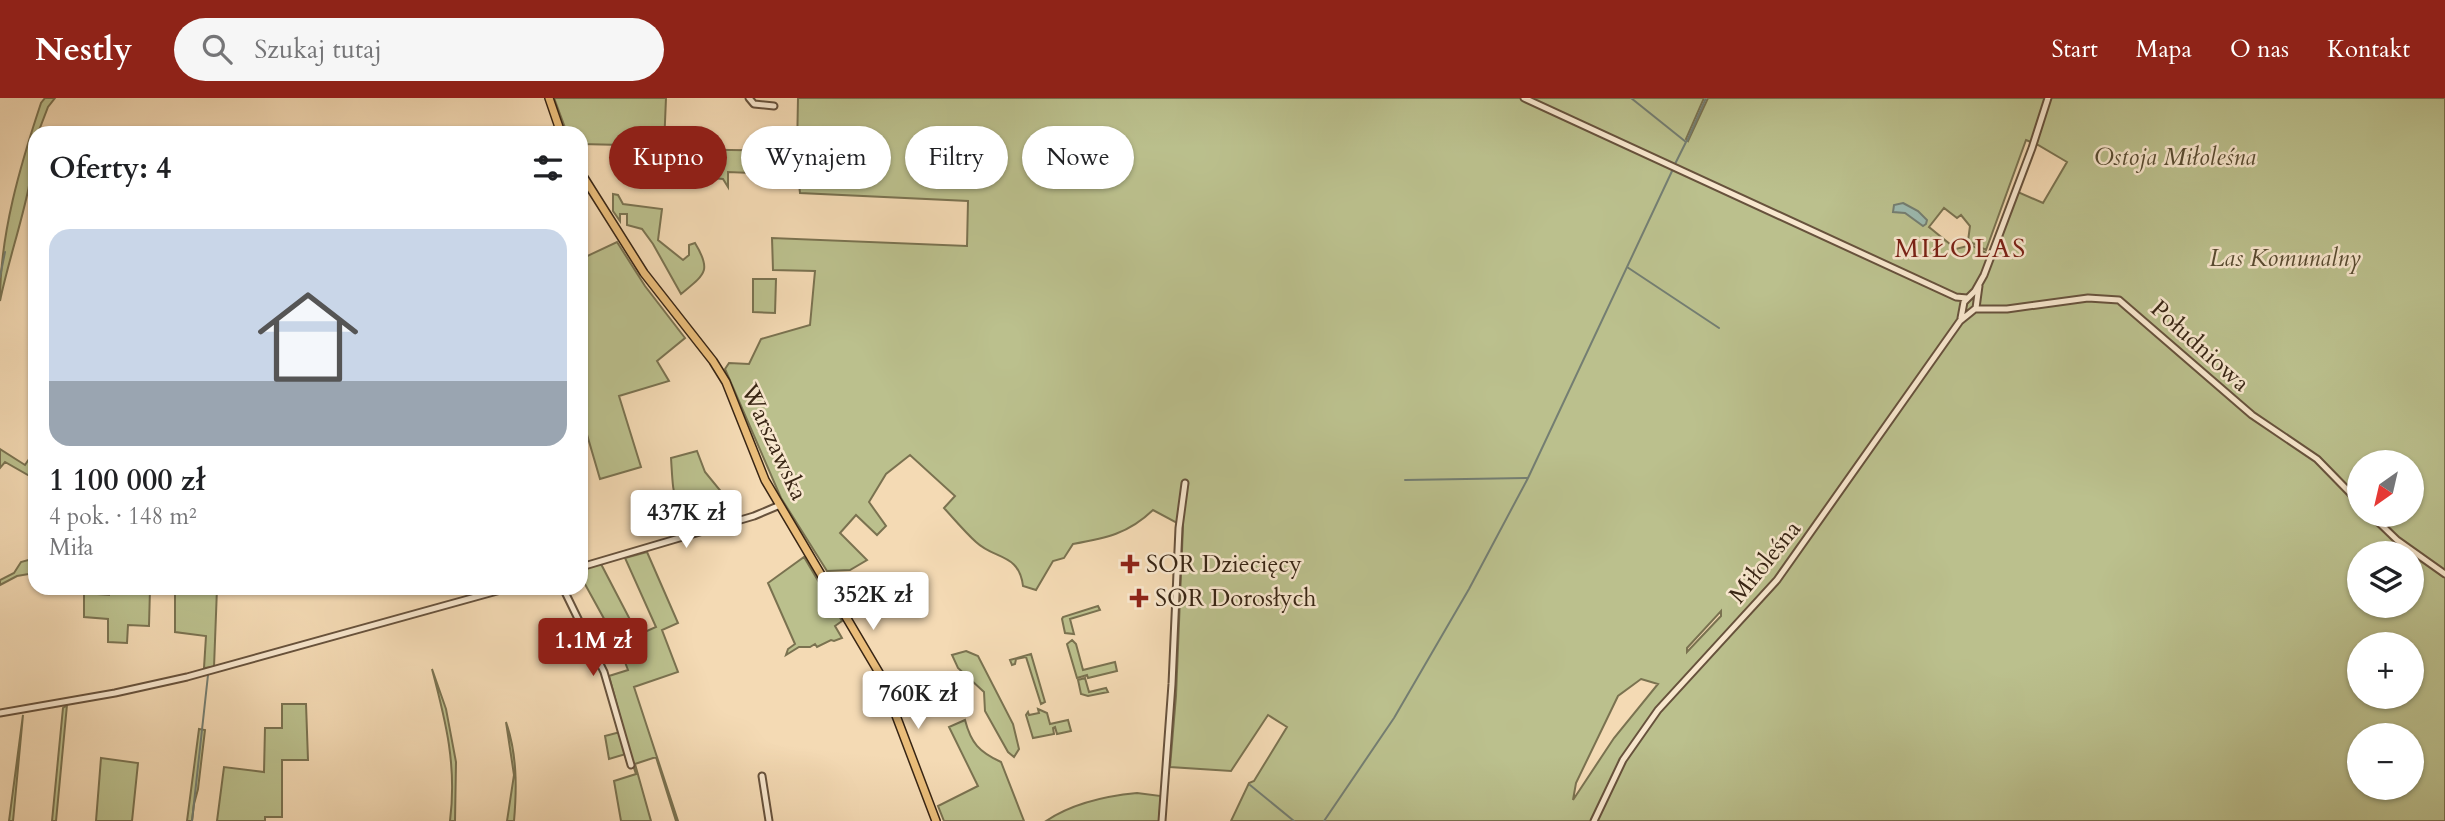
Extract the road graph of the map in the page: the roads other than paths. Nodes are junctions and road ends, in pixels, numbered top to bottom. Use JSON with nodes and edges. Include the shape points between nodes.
{"nodes":[{"id":1,"x":549,"y":98,"type":"edge"},
{"id":2,"x":749,"y":98,"type":"edge"},
{"id":3,"x":1524,"y":98,"type":"edge"},
{"id":4,"x":2048,"y":98,"type":"edge"},
{"id":5,"x":774,"y":106,"type":"dead end"},
{"id":6,"x":559,"y":126,"type":"edge"},
{"id":7,"x":588,"y":184,"type":"edge"},
{"id":8,"x":1979,"y":286,"type":"junction"},
{"id":9,"x":1966,"y":301,"type":"junction"},
{"id":10,"x":1977,"y":302,"type":"junction"},
{"id":11,"x":1989,"y":308,"type":"junction"},
{"id":12,"x":1973,"y":310,"type":"junction"},
{"id":13,"x":1960,"y":321,"type":"junction"},
{"id":14,"x":1185,"y":483,"type":"dead end"},
{"id":15,"x":2347,"y":490,"type":"edge"},
{"id":16,"x":780,"y":505,"type":"junction"},
{"id":17,"x":2384,"y":527,"type":"edge"},
{"id":18,"x":588,"y":565,"type":"edge"},
{"id":19,"x":2445,"y":574,"type":"edge"},
{"id":20,"x":483,"y":595,"type":"edge"},
{"id":21,"x":567,"y":595,"type":"edge"},
{"id":22,"x":0,"y":713,"type":"edge"},
{"id":23,"x":631,"y":765,"type":"dead end"},
{"id":24,"x":762,"y":776,"type":"dead end"},
{"id":25,"x":769,"y":821,"type":"edge"},
{"id":26,"x":936,"y":821,"type":"edge"},
{"id":27,"x":1161,"y":821,"type":"edge"},
{"id":28,"x":1594,"y":821,"type":"edge"}],
"edges":[{"from":1,"to":6,"type":"main road"},
{"from":2,"to":5,"type":"street","via":[[754,104]]},
{"from":3,"to":9,"type":"street"},
{"from":4,"to":8,"type":"street"},
{"from":7,"to":16,"type":"main road","name":"Warszawska","via":[[650,281],[719,369],[758,466]]},
{"from":8,"to":9,"type":"street"},
{"from":8,"to":10,"type":"street"},
{"from":9,"to":10,"type":"street"},
{"from":9,"to":12,"type":"street"},
{"from":9,"to":13,"type":"street"},
{"from":10,"to":11,"type":"street"},
{"from":10,"to":12,"type":"street"},
{"from":11,"to":12,"type":"street","name":"Południowa"},
{"from":11,"to":15,"type":"street","name":"Południowa","via":[[2088,298],[2119,300],[2252,415],[2317,459]]},
{"from":12,"to":13,"type":"street"},
{"from":13,"to":28,"type":"street","name":"Miłoleśna","via":[[1777,580],[1658,710],[1623,760]]},
{"from":14,"to":27,"type":"street"},
{"from":16,"to":18,"type":"street"},
{"from":16,"to":26,"type":"main road","name":"Warszawska","via":[[881,676]]},
{"from":17,"to":19,"type":"street"},
{"from":20,"to":22,"type":"street","via":[[187,677]]},
{"from":21,"to":23,"type":"street","via":[[604,672]]},
{"from":24,"to":25,"type":"street"}]}
